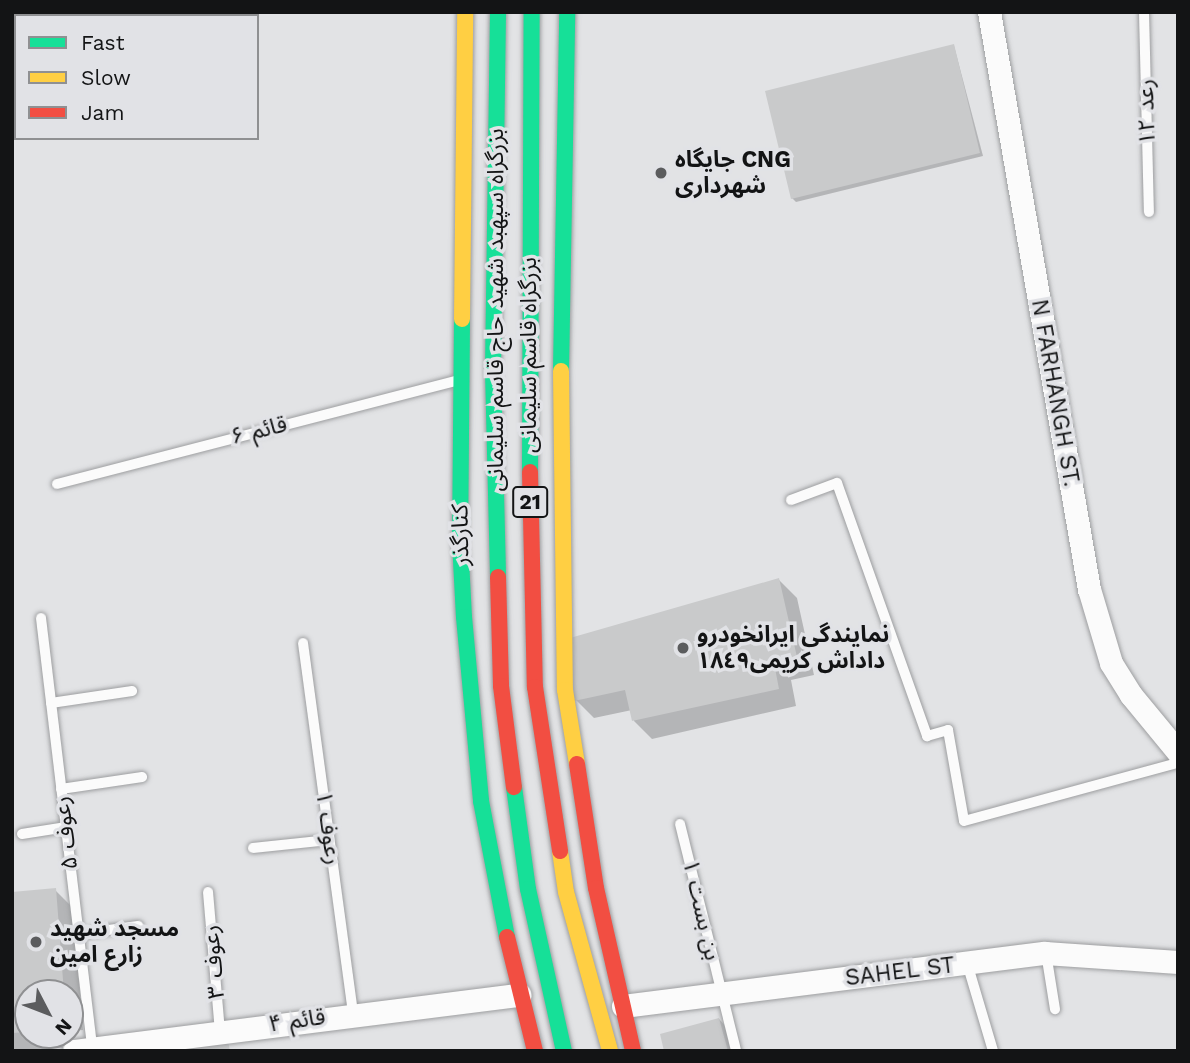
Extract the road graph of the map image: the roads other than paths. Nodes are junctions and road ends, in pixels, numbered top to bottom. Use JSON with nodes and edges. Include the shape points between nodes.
{"nodes":[{"id":1,"x":465,"y":12,"type":"edge"},
{"id":2,"x":498,"y":12,"type":"edge"},
{"id":3,"x":532,"y":12,"type":"edge"},
{"id":4,"x":567,"y":12,"type":"edge"},
{"id":5,"x":989,"y":12,"type":"edge"},
{"id":6,"x":1144,"y":12,"type":"edge"},
{"id":7,"x":1149,"y":212,"type":"dead end"},
{"id":8,"x":461,"y":379,"type":"junction"},
{"id":9,"x":57,"y":484,"type":"dead end"},
{"id":10,"x":791,"y":500,"type":"dead end"},
{"id":11,"x":41,"y":618,"type":"dead end"},
{"id":12,"x":303,"y":643,"type":"dead end"},
{"id":13,"x":132,"y":691,"type":"dead end"},
{"id":14,"x":51,"y":702,"type":"junction"},
{"id":15,"x":1178,"y":752,"type":"edge"},
{"id":16,"x":1178,"y":763,"type":"edge"},
{"id":17,"x":142,"y":777,"type":"dead end"},
{"id":18,"x":61,"y":789,"type":"junction"},
{"id":19,"x":680,"y":824,"type":"dead end"},
{"id":20,"x":66,"y":827,"type":"junction"},
{"id":21,"x":22,"y":834,"type":"dead end"},
{"id":22,"x":330,"y":840,"type":"junction"},
{"id":23,"x":253,"y":848,"type":"dead end"},
{"id":24,"x":208,"y":892,"type":"dead end"},
{"id":25,"x":533,"y":911,"type":"junction"},
{"id":26,"x":138,"y":926,"type":"dead end"},
{"id":27,"x":79,"y":934,"type":"junction"},
{"id":28,"x":576,"y":935,"type":"junction"},
{"id":29,"x":1045,"y":953,"type":"junction"},
{"id":30,"x":1178,"y":962,"type":"edge"},
{"id":31,"x":967,"y":963,"type":"junction"},
{"id":32,"x":81,"y":979,"type":"edge"},
{"id":33,"x":519,"y":995,"type":"junction"},
{"id":34,"x":721,"y":995,"type":"junction"},
{"id":35,"x":623,"y":1006,"type":"junction"},
{"id":36,"x":1055,"y":1009,"type":"dead end"},
{"id":37,"x":353,"y":1014,"type":"junction"},
{"id":38,"x":220,"y":1031,"type":"junction"},
{"id":39,"x":174,"y":1044,"type":"edge"},
{"id":40,"x":84,"y":1049,"type":"edge"},
{"id":41,"x":535,"y":1051,"type":"edge"},
{"id":42,"x":564,"y":1051,"type":"edge"},
{"id":43,"x":610,"y":1051,"type":"edge"},
{"id":44,"x":633,"y":1051,"type":"edge"},
{"id":45,"x":736,"y":1051,"type":"edge"},
{"id":46,"x":993,"y":1051,"type":"edge"}],
"edges":[{"from":1,"to":8,"type":"main road","name":"کنارگذر"},
{"from":2,"to":25,"type":"main road","name":"بزرگراه سپهبد شهید حاج قاسم سلیمانی","number":"21","via":[[493,370],[501,686],[512,793]]},
{"from":3,"to":28,"type":"main road","name":"بزرگراه قاسم سلیمانی","number":"21","via":[[527,365],[535,687],[547,786]]},
{"from":4,"to":35,"type":"main road","via":[[561,362],[565,690],[589,848]]},
{"from":5,"to":15,"type":"street","name":"N FARHANGH ST.","via":[[1089,589],[1111,663]]},
{"from":6,"to":7,"type":"lane","name":"رعد ۱۲"},
{"from":8,"to":9,"type":"lane","name":"قائم ۶"},
{"from":8,"to":33,"type":"main road","name":"کنارگذر","via":[[460,541],[470,699],[497,896]]},
{"from":10,"to":16,"type":"lane","via":[[837,483],[927,736],[948,730],[964,821]]},
{"from":11,"to":14,"type":"lane","name":"رعوف ۵"},
{"from":12,"to":22,"type":"lane","name":"رعوف ۱"},
{"from":13,"to":14,"type":"lane"},
{"from":14,"to":18,"type":"lane","name":"رعوف ۵"},
{"from":17,"to":18,"type":"lane"},
{"from":18,"to":20,"type":"lane","name":"رعوف ۵"},
{"from":19,"to":34,"type":"lane","name":"بن بست ۱"},
{"from":20,"to":21,"type":"lane"},
{"from":20,"to":27,"type":"lane","name":"رعوف ۵"},
{"from":22,"to":23,"type":"lane"},
{"from":22,"to":37,"type":"lane","name":"رعوف ۱"},
{"from":24,"to":38,"type":"lane","name":"رعوف ۳"},
{"from":25,"to":33,"type":"main road"},
{"from":25,"to":42,"type":"main road","name":"بزرگراه سپهبد شهید حاج قاسم سلیمانی","number":"21"},
{"from":26,"to":27,"type":"lane"},
{"from":27,"to":32,"type":"lane","name":"رعوف ۵"},
{"from":28,"to":35,"type":"main road"},
{"from":28,"to":43,"type":"main road","name":"بزرگراه قاسم سلیمانی","number":"21"},
{"from":29,"to":30,"type":"street","name":"SAHEL ST"},
{"from":29,"to":31,"type":"street","name":"SAHEL ST"},
{"from":29,"to":36,"type":"lane"},
{"from":31,"to":34,"type":"street","name":"SAHEL ST"},
{"from":31,"to":46,"type":"lane"},
{"from":33,"to":37,"type":"street","name":"قائم ۴"},
{"from":33,"to":41,"type":"main road","name":"کنارگذر"},
{"from":34,"to":35,"type":"street","name":"SAHEL ST"},
{"from":34,"to":45,"type":"lane","name":"بن بست ۱"},
{"from":35,"to":44,"type":"main road"},
{"from":37,"to":38,"type":"street","name":"قائم ۴"},
{"from":38,"to":39,"type":"street","name":"قائم ۴"},
{"from":39,"to":40,"type":"street","name":"قائم ۴"}]}
